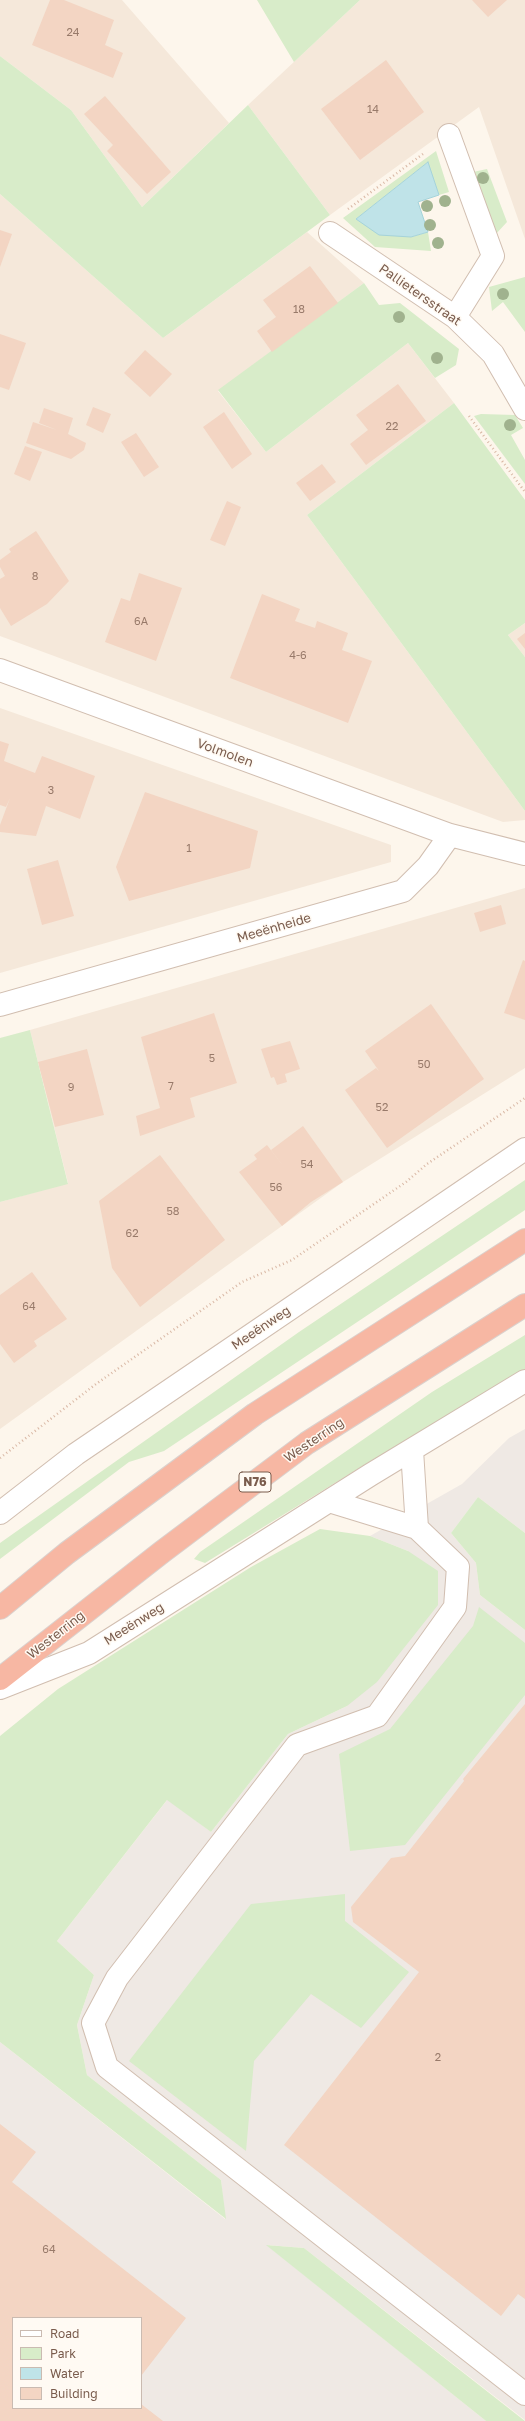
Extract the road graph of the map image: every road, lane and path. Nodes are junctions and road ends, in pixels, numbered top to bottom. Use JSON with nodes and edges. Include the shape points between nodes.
{"nodes":[{"id":1,"x":449,"y":135,"type":"dead end"},
{"id":2,"x":424,"y":153,"type":"dead end"},
{"id":3,"x":343,"y":212,"type":"dead end"},
{"id":4,"x":330,"y":233,"type":"dead end"},
{"id":5,"x":455,"y":317,"type":"junction"},
{"id":6,"x":525,"y":409,"type":"edge"},
{"id":7,"x":469,"y":416,"type":"dead end"},
{"id":8,"x":525,"y":492,"type":"edge"},
{"id":9,"x":0,"y":670,"type":"edge"},
{"id":10,"x":450,"y":835,"type":"junction"},
{"id":11,"x":525,"y":854,"type":"edge"},
{"id":12,"x":0,"y":1005,"type":"edge"},
{"id":13,"x":525,"y":1098,"type":"edge"},
{"id":14,"x":525,"y":1149,"type":"edge"},
{"id":15,"x":525,"y":1240,"type":"edge"},
{"id":16,"x":525,"y":1305,"type":"edge"},
{"id":17,"x":525,"y":1381,"type":"edge"},
{"id":18,"x":412,"y":1450,"type":"junction"},
{"id":19,"x":0,"y":1458,"type":"edge"},
{"id":20,"x":329,"y":1501,"type":"junction"},
{"id":21,"x":0,"y":1513,"type":"edge"},
{"id":22,"x":418,"y":1528,"type":"junction"},
{"id":23,"x":0,"y":1608,"type":"edge"},
{"id":24,"x":0,"y":1679,"type":"edge"},
{"id":25,"x":0,"y":1688,"type":"edge"},
{"id":26,"x":525,"y":2394,"type":"edge"}],
"edges":[{"from":1,"to":5,"type":"street","via":[[493,256]]},
{"from":2,"to":3,"type":"path"},
{"from":4,"to":5,"type":"street","name":"Pallietersstraat"},
{"from":5,"to":6,"type":"street","name":"Pallietersstraat","via":[[493,354]]},
{"from":7,"to":8,"type":"path"},
{"from":9,"to":10,"type":"street","name":"Volmolen"},
{"from":10,"to":11,"type":"street"},
{"from":10,"to":12,"type":"street","name":"Meeënheide","via":[[428,866],[403,891]]},
{"from":13,"to":19,"type":"path","via":[[292,1260],[242,1282],[96,1384]]},
{"from":14,"to":21,"type":"street","name":"Meeënweg","via":[[76,1454]]},
{"from":15,"to":23,"type":"highway","via":[[255,1414],[67,1553]]},
{"from":16,"to":24,"type":"highway","name":"Westerring","number":"N76","via":[[307,1443]]},
{"from":17,"to":18,"type":"street","name":"Meeënweg"},
{"from":18,"to":20,"type":"street","name":"Meeënweg"},
{"from":18,"to":22,"type":"street"},
{"from":20,"to":22,"type":"street"},
{"from":20,"to":25,"type":"street","name":"Meeënweg","via":[[89,1653]]},
{"from":22,"to":26,"type":"street","via":[[458,1567],[455,1607],[377,1716],[297,1745],[117,1978],[93,2023],[107,2067]]}]}
